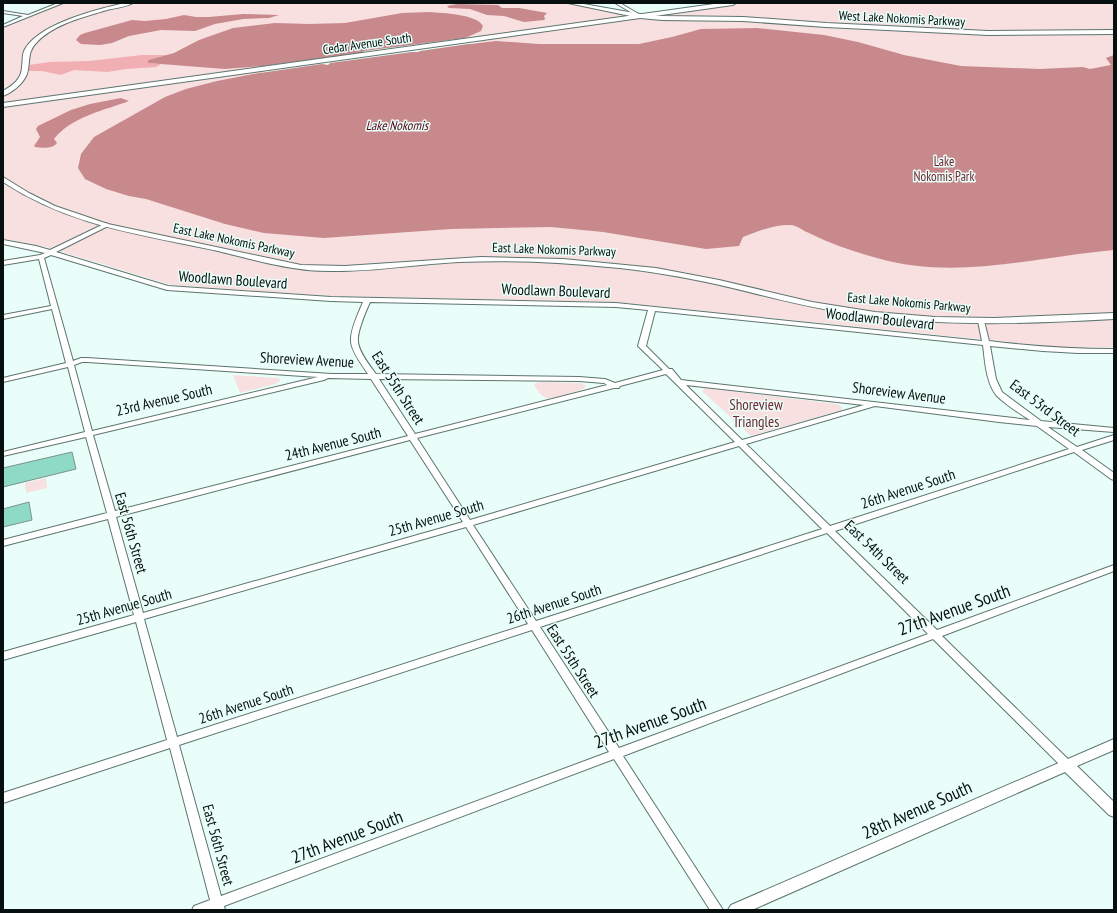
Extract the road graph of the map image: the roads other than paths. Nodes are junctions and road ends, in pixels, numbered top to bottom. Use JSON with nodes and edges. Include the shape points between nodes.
{"nodes":[{"id":1,"x":61,"y":3,"type":"edge"},
{"id":2,"x":131,"y":3,"type":"edge"},
{"id":3,"x":570,"y":3,"type":"edge"},
{"id":4,"x":616,"y":3,"type":"edge"},
{"id":5,"x":733,"y":3,"type":"edge"},
{"id":6,"x":3,"y":12,"type":"edge"},
{"id":7,"x":28,"y":16,"type":"junction"},
{"id":8,"x":640,"y":16,"type":"junction"},
{"id":9,"x":3,"y":26,"type":"edge"},
{"id":10,"x":1114,"y":32,"type":"edge"},
{"id":11,"x":3,"y":94,"type":"edge"},
{"id":12,"x":3,"y":105,"type":"edge"},
{"id":13,"x":3,"y":179,"type":"edge"},
{"id":14,"x":106,"y":225,"type":"junction"},
{"id":15,"x":3,"y":242,"type":"edge"},
{"id":16,"x":50,"y":253,"type":"junction"},
{"id":17,"x":41,"y":257,"type":"junction"},
{"id":18,"x":3,"y":264,"type":"edge"},
{"id":19,"x":367,"y":300,"type":"junction"},
{"id":20,"x":54,"y":307,"type":"junction"},
{"id":21,"x":652,"y":309,"type":"junction"},
{"id":22,"x":1114,"y":316,"type":"edge"},
{"id":23,"x":3,"y":317,"type":"edge"},
{"id":24,"x":981,"y":320,"type":"junction"},
{"id":25,"x":987,"y":344,"type":"junction"},
{"id":26,"x":1114,"y":351,"type":"edge"},
{"id":27,"x":69,"y":366,"type":"junction"},
{"id":28,"x":670,"y":372,"type":"junction"},
{"id":29,"x":332,"y":376,"type":"junction"},
{"id":30,"x":374,"y":376,"type":"junction"},
{"id":31,"x":3,"y":380,"type":"edge"},
{"id":32,"x":681,"y":382,"type":"junction"},
{"id":33,"x":616,"y":386,"type":"junction"},
{"id":34,"x":875,"y":404,"type":"junction"},
{"id":35,"x":1040,"y":423,"type":"junction"},
{"id":36,"x":1114,"y":430,"type":"edge"},
{"id":37,"x":88,"y":433,"type":"junction"},
{"id":38,"x":1114,"y":437,"type":"edge"},
{"id":39,"x":414,"y":438,"type":"junction"},
{"id":40,"x":743,"y":443,"type":"junction"},
{"id":41,"x":1077,"y":450,"type":"junction"},
{"id":42,"x":3,"y":454,"type":"edge"},
{"id":43,"x":1114,"y":476,"type":"edge"},
{"id":44,"x":111,"y":516,"type":"junction"},
{"id":45,"x":467,"y":523,"type":"junction"},
{"id":46,"x":830,"y":530,"type":"junction"},
{"id":47,"x":3,"y":543,"type":"edge"},
{"id":48,"x":1114,"y":568,"type":"edge"},
{"id":49,"x":140,"y":617,"type":"junction"},
{"id":50,"x":533,"y":626,"type":"junction"},
{"id":51,"x":936,"y":635,"type":"junction"},
{"id":52,"x":3,"y":656,"type":"edge"},
{"id":53,"x":174,"y":743,"type":"junction"},
{"id":54,"x":1114,"y":744,"type":"edge"},
{"id":55,"x":616,"y":754,"type":"junction"},
{"id":56,"x":1068,"y":765,"type":"junction"},
{"id":57,"x":3,"y":798,"type":"edge"},
{"id":58,"x":1114,"y":811,"type":"edge"},
{"id":59,"x":218,"y":907,"type":"edge"},
{"id":60,"x":198,"y":910,"type":"edge"},
{"id":61,"x":717,"y":910,"type":"edge"},
{"id":62,"x":736,"y":910,"type":"edge"}],
"edges":[{"from":1,"to":7,"type":"street"},
{"from":2,"to":11,"type":"street","via":[[77,18],[46,33],[29,47],[24,76]]},
{"from":3,"to":8,"type":"street","name":"West Lake Nokomis Parkway"},
{"from":4,"to":8,"type":"street"},
{"from":5,"to":8,"type":"main road","name":"Cedar Avenue South"},
{"from":6,"to":7,"type":"street"},
{"from":7,"to":9,"type":"street"},
{"from":8,"to":10,"type":"street","name":"West Lake Nokomis Parkway","via":[[671,19],[743,19],[988,33]]},
{"from":8,"to":12,"type":"main road","name":"Cedar Avenue South"},
{"from":13,"to":14,"type":"street","name":"East Lake Nokomis Parkway","via":[[52,208]]},
{"from":14,"to":16,"type":"street"},
{"from":14,"to":24,"type":"street","name":"East Lake Nokomis Parkway","via":[[299,267],[350,269],[459,260],[506,259],[605,264],[703,278],[826,307],[875,315]]},
{"from":15,"to":16,"type":"street","name":"Woodlawn Boulevard"},
{"from":16,"to":17,"type":"street"},
{"from":16,"to":19,"type":"street","name":"Woodlawn Boulevard","via":[[167,288]]},
{"from":17,"to":18,"type":"street"},
{"from":17,"to":20,"type":"street","name":"East 56th Street"},
{"from":19,"to":21,"type":"street","name":"Woodlawn Boulevard","via":[[579,304]]},
{"from":19,"to":30,"type":"street","name":"East 55th Street","via":[[354,342]]},
{"from":20,"to":23,"type":"street"},
{"from":20,"to":27,"type":"street","name":"East 56th Street"},
{"from":21,"to":25,"type":"street","name":"Woodlawn Boulevard"},
{"from":21,"to":28,"type":"street","name":"East 54th Street","via":[[642,346]]},
{"from":22,"to":24,"type":"street","name":"East Lake Nokomis Parkway"},
{"from":24,"to":25,"type":"street","name":"East 53rd Street"},
{"from":25,"to":26,"type":"street","name":"Woodlawn Boulevard","via":[[1067,351]]},
{"from":25,"to":35,"type":"street","name":"East 53rd Street","via":[[993,380],[998,392]]},
{"from":27,"to":29,"type":"street","name":"Shoreview Avenue","via":[[87,360]]},
{"from":27,"to":31,"type":"street","name":"Shoreview Avenue"},
{"from":27,"to":37,"type":"street","name":"East 56th Street"},
{"from":28,"to":32,"type":"street","name":"East 54th Street"},
{"from":28,"to":33,"type":"street","name":"24th Avenue South"},
{"from":29,"to":30,"type":"street","name":"Shoreview Avenue"},
{"from":29,"to":37,"type":"street","name":"23rd Avenue South"},
{"from":30,"to":33,"type":"street","name":"Shoreview Avenue","via":[[579,379],[604,381]]},
{"from":30,"to":39,"type":"street","name":"East 55th Street"},
{"from":32,"to":34,"type":"street","name":"Shoreview Avenue"},
{"from":32,"to":40,"type":"street","name":"East 54th Street"},
{"from":33,"to":39,"type":"street","name":"24th Avenue South"},
{"from":34,"to":35,"type":"street","name":"Shoreview Avenue"},
{"from":34,"to":40,"type":"street","name":"25th Avenue South"},
{"from":35,"to":36,"type":"street","name":"Shoreview Avenue"},
{"from":35,"to":41,"type":"street","name":"East 53rd Street"},
{"from":37,"to":42,"type":"street","name":"23rd Avenue South"},
{"from":37,"to":44,"type":"street","name":"East 56th Street"},
{"from":38,"to":41,"type":"street","name":"26th Avenue South"},
{"from":39,"to":44,"type":"street","name":"24th Avenue South"},
{"from":39,"to":45,"type":"street","name":"East 55th Street"},
{"from":40,"to":45,"type":"street","name":"25th Avenue South"},
{"from":40,"to":46,"type":"street","name":"East 54th Street"},
{"from":41,"to":43,"type":"street","name":"East 53rd Street"},
{"from":41,"to":46,"type":"street","name":"26th Avenue South"},
{"from":44,"to":47,"type":"street","name":"24th Avenue South"},
{"from":44,"to":49,"type":"street","name":"East 56th Street"},
{"from":45,"to":49,"type":"street","name":"25th Avenue South"},
{"from":45,"to":50,"type":"street","name":"East 55th Street"},
{"from":46,"to":50,"type":"street","name":"26th Avenue South"},
{"from":46,"to":51,"type":"street","name":"East 54th Street"},
{"from":48,"to":51,"type":"street","name":"27th Avenue South"},
{"from":49,"to":52,"type":"street","name":"25th Avenue South"},
{"from":49,"to":53,"type":"street","name":"East 56th Street"},
{"from":50,"to":53,"type":"street","name":"26th Avenue South"},
{"from":50,"to":55,"type":"street","name":"East 55th Street"},
{"from":51,"to":55,"type":"street","name":"27th Avenue South"},
{"from":51,"to":56,"type":"street","name":"East 54th Street"},
{"from":53,"to":57,"type":"street","name":"26th Avenue South"},
{"from":53,"to":59,"type":"street","name":"East 56th Street"},
{"from":54,"to":56,"type":"street","name":"28th Avenue South"},
{"from":55,"to":59,"type":"street","name":"27th Avenue South"},
{"from":55,"to":61,"type":"street","name":"East 55th Street"},
{"from":56,"to":58,"type":"street","name":"East 54th Street"},
{"from":56,"to":62,"type":"street","name":"28th Avenue South"},
{"from":59,"to":60,"type":"street","name":"27th Avenue South"}]}
